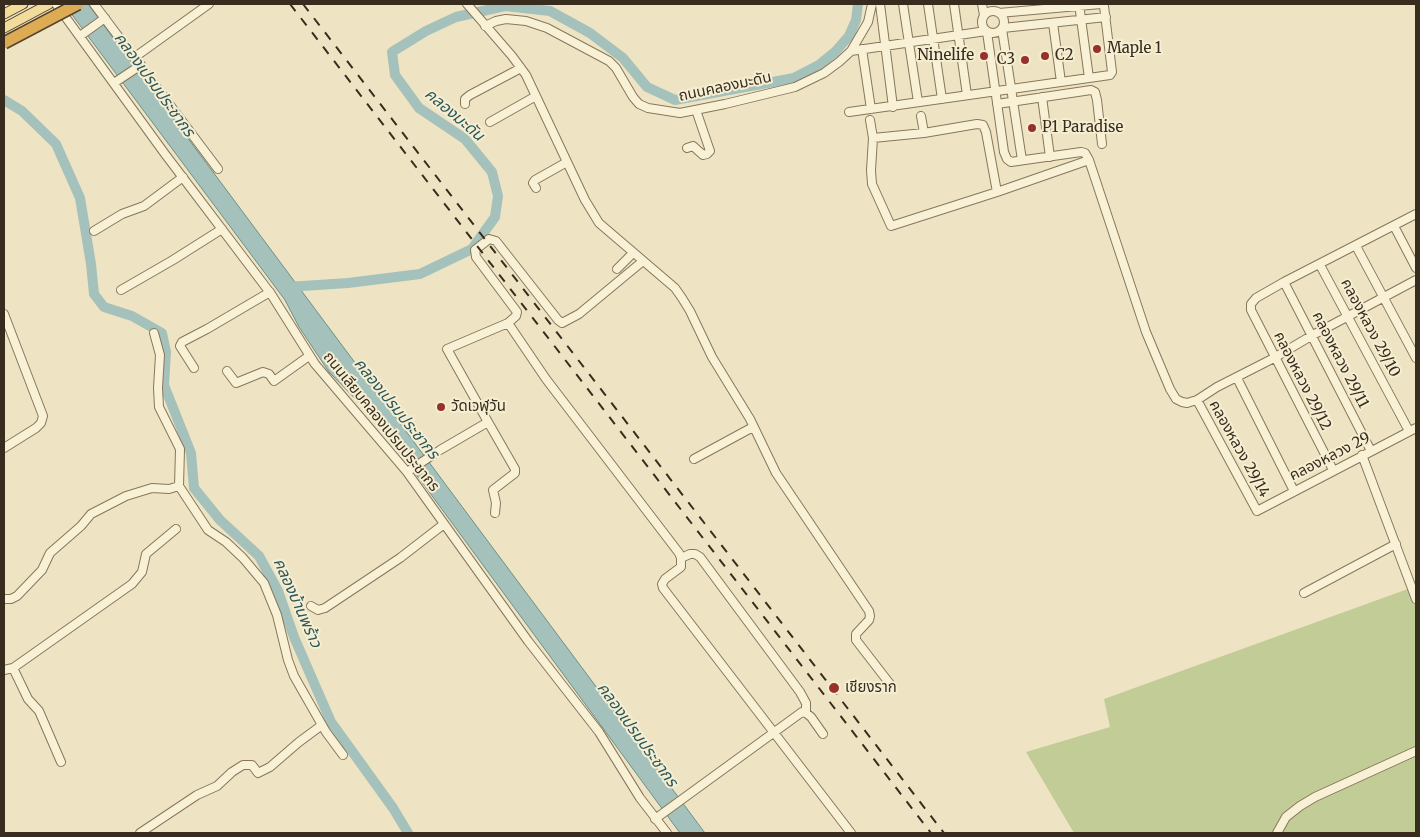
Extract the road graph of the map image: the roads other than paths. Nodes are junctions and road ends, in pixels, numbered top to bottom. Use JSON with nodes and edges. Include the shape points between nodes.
{"nodes":[{"id":1,"x":23,"y":4,"type":"edge"},
{"id":2,"x":49,"y":4,"type":"edge"},
{"id":3,"x":56,"y":4,"type":"edge"},
{"id":4,"x":78,"y":4,"type":"edge"},
{"id":5,"x":94,"y":4,"type":"edge"},
{"id":6,"x":209,"y":4,"type":"edge"},
{"id":7,"x":467,"y":4,"type":"edge"},
{"id":8,"x":872,"y":4,"type":"edge"},
{"id":9,"x":880,"y":4,"type":"edge"},
{"id":10,"x":903,"y":4,"type":"edge"},
{"id":11,"x":928,"y":4,"type":"edge"},
{"id":12,"x":954,"y":4,"type":"edge"},
{"id":13,"x":982,"y":4,"type":"edge"},
{"id":14,"x":997,"y":4,"type":"edge"},
{"id":15,"x":1079,"y":5,"type":"edge"},
{"id":16,"x":1052,"y":7,"type":"edge"},
{"id":17,"x":1027,"y":8,"type":"edge"},
{"id":18,"x":999,"y":13,"type":"junction"},
{"id":19,"x":4,"y":14,"type":"edge"},
{"id":20,"x":984,"y":15,"type":"junction"},
{"id":21,"x":1106,"y":17,"type":"junction"},
{"id":22,"x":104,"y":19,"type":"junction"},
{"id":23,"x":1080,"y":20,"type":"junction"},
{"id":24,"x":1053,"y":23,"type":"junction"},
{"id":25,"x":484,"y":25,"type":"junction"},
{"id":26,"x":4,"y":28,"type":"edge"},
{"id":27,"x":1002,"y":28,"type":"junction"},
{"id":28,"x":986,"y":32,"type":"junction"},
{"id":29,"x":83,"y":35,"type":"junction"},
{"id":30,"x":959,"y":35,"type":"junction"},
{"id":31,"x":933,"y":39,"type":"junction"},
{"id":32,"x":909,"y":42,"type":"junction"},
{"id":33,"x":4,"y":43,"type":"edge"},
{"id":34,"x":884,"y":46,"type":"junction"},
{"id":35,"x":862,"y":49,"type":"junction"},
{"id":36,"x":851,"y":51,"type":"junction"},
{"id":37,"x":135,"y":57,"type":"junction"},
{"id":38,"x":140,"y":66,"type":"junction"},
{"id":39,"x":521,"y":68,"type":"junction"},
{"id":40,"x":1089,"y":78,"type":"junction"},
{"id":41,"x":116,"y":82,"type":"junction"},
{"id":42,"x":1061,"y":82,"type":"junction"},
{"id":43,"x":1011,"y":88,"type":"junction"},
{"id":44,"x":995,"y":91,"type":"junction"},
{"id":45,"x":967,"y":95,"type":"junction"},
{"id":46,"x":536,"y":96,"type":"junction"},
{"id":47,"x":1042,"y":97,"type":"junction"},
{"id":48,"x":942,"y":99,"type":"junction"},
{"id":49,"x":1013,"y":101,"type":"junction"},
{"id":50,"x":918,"y":102,"type":"junction"},
{"id":51,"x":465,"y":104,"type":"dead end"},
{"id":52,"x":998,"y":104,"type":"junction"},
{"id":53,"x":893,"y":107,"type":"junction"},
{"id":54,"x":871,"y":109,"type":"junction"},
{"id":55,"x":696,"y":110,"type":"junction"},
{"id":56,"x":849,"y":112,"type":"dead end"},
{"id":57,"x":921,"y":116,"type":"dead end"},
{"id":58,"x":870,"y":120,"type":"dead end"},
{"id":59,"x":490,"y":122,"type":"dead end"},
{"id":60,"x":924,"y":133,"type":"junction"},
{"id":61,"x":872,"y":138,"type":"junction"},
{"id":62,"x":1102,"y":144,"type":"dead end"},
{"id":63,"x":687,"y":148,"type":"dead end"},
{"id":64,"x":1050,"y":157,"type":"junction"},
{"id":65,"x":1022,"y":160,"type":"junction"},
{"id":66,"x":1089,"y":160,"type":"junction"},
{"id":67,"x":567,"y":162,"type":"junction"},
{"id":68,"x":218,"y":169,"type":"dead end"},
{"id":69,"x":183,"y":177,"type":"junction"},
{"id":70,"x":536,"y":188,"type":"dead end"},
{"id":71,"x":997,"y":192,"type":"junction"},
{"id":72,"x":1416,"y":214,"type":"edge"},
{"id":73,"x":1394,"y":226,"type":"junction"},
{"id":74,"x":222,"y":229,"type":"junction"},
{"id":75,"x":94,"y":231,"type":"dead end"},
{"id":76,"x":1356,"y":246,"type":"junction"},
{"id":77,"x":633,"y":253,"type":"junction"},
{"id":78,"x":643,"y":261,"type":"junction"},
{"id":79,"x":1320,"y":264,"type":"junction"},
{"id":80,"x":1416,"y":268,"type":"edge"},
{"id":81,"x":617,"y":269,"type":"dead end"},
{"id":82,"x":1416,"y":280,"type":"edge"},
{"id":83,"x":1284,"y":282,"type":"junction"},
{"id":84,"x":121,"y":290,"type":"dead end"},
{"id":85,"x":270,"y":292,"type":"junction"},
{"id":86,"x":1385,"y":297,"type":"junction"},
{"id":87,"x":4,"y":314,"type":"edge"},
{"id":88,"x":1348,"y":317,"type":"junction"},
{"id":89,"x":508,"y":323,"type":"junction"},
{"id":90,"x":154,"y":333,"type":"dead end"},
{"id":91,"x":1311,"y":336,"type":"junction"},
{"id":92,"x":309,"y":356,"type":"junction"},
{"id":93,"x":1274,"y":358,"type":"junction"},
{"id":94,"x":1416,"y":358,"type":"edge"},
{"id":95,"x":194,"y":368,"type":"dead end"},
{"id":96,"x":227,"y":371,"type":"dead end"},
{"id":97,"x":1237,"y":378,"type":"junction"},
{"id":98,"x":1197,"y":400,"type":"junction"},
{"id":99,"x":488,"y":422,"type":"junction"},
{"id":100,"x":753,"y":427,"type":"junction"},
{"id":101,"x":1413,"y":429,"type":"edge"},
{"id":102,"x":4,"y":448,"type":"edge"},
{"id":103,"x":1371,"y":451,"type":"junction"},
{"id":104,"x":1362,"y":456,"type":"junction"},
{"id":105,"x":694,"y":459,"type":"dead end"},
{"id":106,"x":1333,"y":470,"type":"junction"},
{"id":107,"x":409,"y":471,"type":"junction"},
{"id":108,"x":179,"y":486,"type":"junction"},
{"id":109,"x":1294,"y":491,"type":"junction"},
{"id":110,"x":1257,"y":510,"type":"joint"},
{"id":111,"x":495,"y":513,"type":"dead end"},
{"id":112,"x":444,"y":524,"type":"junction"},
{"id":113,"x":176,"y":529,"type":"dead end"},
{"id":114,"x":1396,"y":544,"type":"junction"},
{"id":115,"x":681,"y":558,"type":"junction"},
{"id":116,"x":1304,"y":593,"type":"dead end"},
{"id":117,"x":4,"y":599,"type":"edge"},
{"id":118,"x":1416,"y":599,"type":"edge"},
{"id":119,"x":311,"y":606,"type":"dead end"},
{"id":120,"x":13,"y":668,"type":"junction"},
{"id":121,"x":4,"y":670,"type":"edge"},
{"id":122,"x":890,"y":684,"type":"dead end"},
{"id":123,"x":806,"y":713,"type":"junction"},
{"id":124,"x":322,"y":725,"type":"junction"},
{"id":125,"x":774,"y":733,"type":"junction"},
{"id":126,"x":823,"y":734,"type":"dead end"},
{"id":127,"x":1416,"y":751,"type":"edge"},
{"id":128,"x":343,"y":755,"type":"dead end"},
{"id":129,"x":62,"y":762,"type":"dead end"},
{"id":130,"x":658,"y":817,"type":"junction"},
{"id":131,"x":140,"y":833,"type":"edge"},
{"id":132,"x":667,"y":833,"type":"edge"},
{"id":133,"x":850,"y":833,"type":"edge"},
{"id":134,"x":1277,"y":833,"type":"edge"}],
"edges":[{"from":1,"to":19,"type":"main road"},
{"from":2,"to":26,"type":"main road"},
{"from":3,"to":29,"type":"street","name":"ถนนเลียบคลองเปรมประชากร"},
{"from":4,"to":33,"type":"highway","bridge":true},
{"from":5,"to":22,"type":"street"},
{"from":6,"to":37,"type":"street"},
{"from":7,"to":25,"type":"street"},
{"from":8,"to":36,"type":"street","name":"ถนนคลองมะดัน","via":[[868,22]]},
{"from":9,"to":34,"type":"street"},
{"from":10,"to":32,"type":"street"},
{"from":11,"to":31,"type":"street"},
{"from":12,"to":30,"type":"street"},
{"from":13,"to":20,"type":"street"},
{"from":14,"to":18,"type":"street"},
{"from":15,"to":16,"type":"street"},
{"from":15,"to":21,"type":"street","via":[[1101,4]]},
{"from":15,"to":23,"type":"street"},
{"from":16,"to":17,"type":"street"},
{"from":17,"to":18,"type":"street"},
{"from":18,"to":20,"type":"street","via":[[990,11]]},
{"from":18,"to":27,"type":"street","via":[[1004,22]]},
{"from":20,"to":28,"type":"street","via":[[981,23]]},
{"from":21,"to":23,"type":"street"},
{"from":21,"to":40,"type":"street","via":[[1112,72]]},
{"from":22,"to":29,"type":"street"},
{"from":22,"to":37,"type":"street"},
{"from":23,"to":24,"type":"street"},
{"from":23,"to":40,"type":"street"},
{"from":24,"to":27,"type":"street"},
{"from":24,"to":42,"type":"street"},
{"from":25,"to":39,"type":"street"},
{"from":25,"to":55,"type":"street","name":"ถนนคลองมะดัน","via":[[506,19],[537,24],[609,61],[639,104],[680,113]]},
{"from":27,"to":28,"type":"street","via":[[995,34]]},
{"from":27,"to":43,"type":"street"},
{"from":28,"to":30,"type":"street"},
{"from":28,"to":44,"type":"street"},
{"from":29,"to":41,"type":"street","name":"ถนนเลียบคลองเปรมประชากร"},
{"from":30,"to":31,"type":"street"},
{"from":30,"to":45,"type":"street"},
{"from":31,"to":32,"type":"street"},
{"from":31,"to":48,"type":"street"},
{"from":32,"to":34,"type":"street"},
{"from":32,"to":50,"type":"street"},
{"from":34,"to":35,"type":"street"},
{"from":34,"to":53,"type":"street"},
{"from":35,"to":36,"type":"street"},
{"from":35,"to":54,"type":"street"},
{"from":36,"to":55,"type":"street","name":"ถนนคลองมะดัน","via":[[824,73],[795,87]]},
{"from":37,"to":38,"type":"street"},
{"from":38,"to":41,"type":"street"},
{"from":38,"to":68,"type":"street"},
{"from":39,"to":46,"type":"street"},
{"from":39,"to":51,"type":"street","via":[[470,95]]},
{"from":40,"to":42,"type":"street"},
{"from":41,"to":69,"type":"street","name":"ถนนเลียบคลองเปรมประชากร"},
{"from":42,"to":43,"type":"street"},
{"from":43,"to":44,"type":"street"},
{"from":43,"to":49,"type":"street"},
{"from":44,"to":45,"type":"street"},
{"from":44,"to":52,"type":"street"},
{"from":45,"to":48,"type":"street"},
{"from":46,"to":59,"type":"street"},
{"from":46,"to":67,"type":"street"},
{"from":47,"to":49,"type":"street"},
{"from":47,"to":62,"type":"street","via":[[1095,92]]},
{"from":47,"to":64,"type":"street"},
{"from":48,"to":50,"type":"street"},
{"from":49,"to":52,"type":"street"},
{"from":49,"to":65,"type":"street"},
{"from":50,"to":53,"type":"street"},
{"from":52,"to":65,"type":"street","via":[[1007,159],[1011,162]]},
{"from":53,"to":54,"type":"street"},
{"from":54,"to":56,"type":"street"},
{"from":55,"to":63,"type":"street","via":[[710,151],[703,155],[693,146]]},
{"from":57,"to":60,"type":"street"},
{"from":58,"to":61,"type":"street"},
{"from":60,"to":61,"type":"street"},
{"from":60,"to":71,"type":"street","via":[[983,125]]},
{"from":61,"to":71,"type":"street","via":[[872,184],[890,226]]},
{"from":64,"to":65,"type":"street"},
{"from":64,"to":66,"type":"street","via":[[1081,152]]},
{"from":66,"to":71,"type":"street"},
{"from":66,"to":98,"type":"street","via":[[1140,315],[1170,388],[1176,399],[1182,402]]},
{"from":67,"to":70,"type":"street","via":[[535,180]]},
{"from":67,"to":77,"type":"street","via":[[598,223]]},
{"from":69,"to":74,"type":"street","name":"ถนนเลียบคลองเปรมประชากร"},
{"from":69,"to":75,"type":"street","via":[[148,203]]},
{"from":72,"to":73,"type":"street"},
{"from":73,"to":76,"type":"street"},
{"from":73,"to":80,"type":"street"},
{"from":74,"to":84,"type":"street"},
{"from":74,"to":85,"type":"street","name":"ถนนเลียบคลองเปรมประชากร"},
{"from":76,"to":79,"type":"street"},
{"from":76,"to":86,"type":"street"},
{"from":77,"to":78,"type":"street"},
{"from":77,"to":81,"type":"street"},
{"from":78,"to":89,"type":"street","via":[[579,314],[562,323],[496,241],[489,239],[474,253],[517,312]]},
{"from":78,"to":100,"type":"street","via":[[682,298]]},
{"from":79,"to":83,"type":"street"},
{"from":79,"to":88,"type":"street","name":"คลองหลวง 29/10"},
{"from":82,"to":86,"type":"street"},
{"from":83,"to":91,"type":"street","name":"คลองหลวง 29/11"},
{"from":83,"to":93,"type":"street","name":"คลองหลวง 29/12","via":[[1251,304]]},
{"from":85,"to":92,"type":"street","name":"ถนนเลียบคลองเปรมประชากร"},
{"from":85,"to":95,"type":"street","via":[[182,342],[180,346]]},
{"from":86,"to":88,"type":"street"},
{"from":86,"to":94,"type":"street"},
{"from":87,"to":102,"type":"street","via":[[43,416],[36,428]]},
{"from":88,"to":91,"type":"street"},
{"from":88,"to":101,"type":"street","name":"คลองหลวง 29/10"},
{"from":89,"to":99,"type":"street","via":[[447,349]]},
{"from":89,"to":115,"type":"street","via":[[546,380]]},
{"from":90,"to":108,"type":"street","via":[[160,355],[160,406],[180,449]]},
{"from":91,"to":93,"type":"street"},
{"from":91,"to":103,"type":"street","name":"คลองหลวง 29/11"},
{"from":92,"to":96,"type":"street","via":[[274,381],[263,372],[237,383]]},
{"from":92,"to":107,"type":"street","name":"ถนนเลียบคลองเปรมประชากร"},
{"from":93,"to":97,"type":"street"},
{"from":93,"to":106,"type":"street","name":"คลองหลวง 29/12"},
{"from":97,"to":98,"type":"street"},
{"from":97,"to":109,"type":"street"},
{"from":98,"to":110,"type":"street","name":"คลองหลวง 29/14"},
{"from":99,"to":107,"type":"street"},
{"from":99,"to":111,"type":"street","via":[[515,469],[515,473],[493,490]]},
{"from":100,"to":105,"type":"street"},
{"from":100,"to":122,"type":"street","via":[[780,479],[869,611],[869,620],[856,634],[856,640]]},
{"from":101,"to":103,"type":"street","name":"คลองหลวง 29"},
{"from":103,"to":104,"type":"street","name":"คลองหลวง 29"},
{"from":104,"to":106,"type":"street","name":"คลองหลวง 29"},
{"from":104,"to":114,"type":"street"},
{"from":106,"to":109,"type":"street","name":"คลองหลวง 29"},
{"from":107,"to":112,"type":"street","name":"ถนนเลียบคลองเปรมประชากร"},
{"from":108,"to":117,"type":"street","via":[[152,488],[126,496],[91,514],[50,553],[42,570],[16,596]]},
{"from":108,"to":124,"type":"street","via":[[209,531],[243,558],[264,583],[277,615],[294,676]]},
{"from":109,"to":110,"type":"street","name":"คลองหลวง 29"},
{"from":112,"to":119,"type":"street","via":[[325,608],[318,610]]},
{"from":112,"to":130,"type":"street","name":"ถนนเลียบคลองเปรมประชากร","via":[[528,641],[599,732],[640,798]]},
{"from":113,"to":120,"type":"street","via":[[146,554],[142,572],[132,584]]},
{"from":114,"to":116,"type":"street"},
{"from":114,"to":118,"type":"street"},
{"from":115,"to":123,"type":"street","via":[[690,554],[700,557],[800,692],[806,703]]},
{"from":115,"to":125,"type":"street","via":[[680,567],[665,579],[663,588]]},
{"from":120,"to":121,"type":"street"},
{"from":120,"to":129,"type":"street","via":[[28,699],[39,711]]},
{"from":123,"to":125,"type":"street","via":[[797,715]]},
{"from":123,"to":126,"type":"street"},
{"from":124,"to":128,"type":"street"},
{"from":124,"to":131,"type":"street","via":[[270,768],[258,773],[252,765],[243,765],[217,786],[197,795]]},
{"from":125,"to":130,"type":"street"},
{"from":125,"to":133,"type":"street"},
{"from":127,"to":134,"type":"street","via":[[1315,797],[1286,817]]},
{"from":130,"to":132,"type":"street","name":"ถนนเลียบคลองเปรมประชากร"}]}
